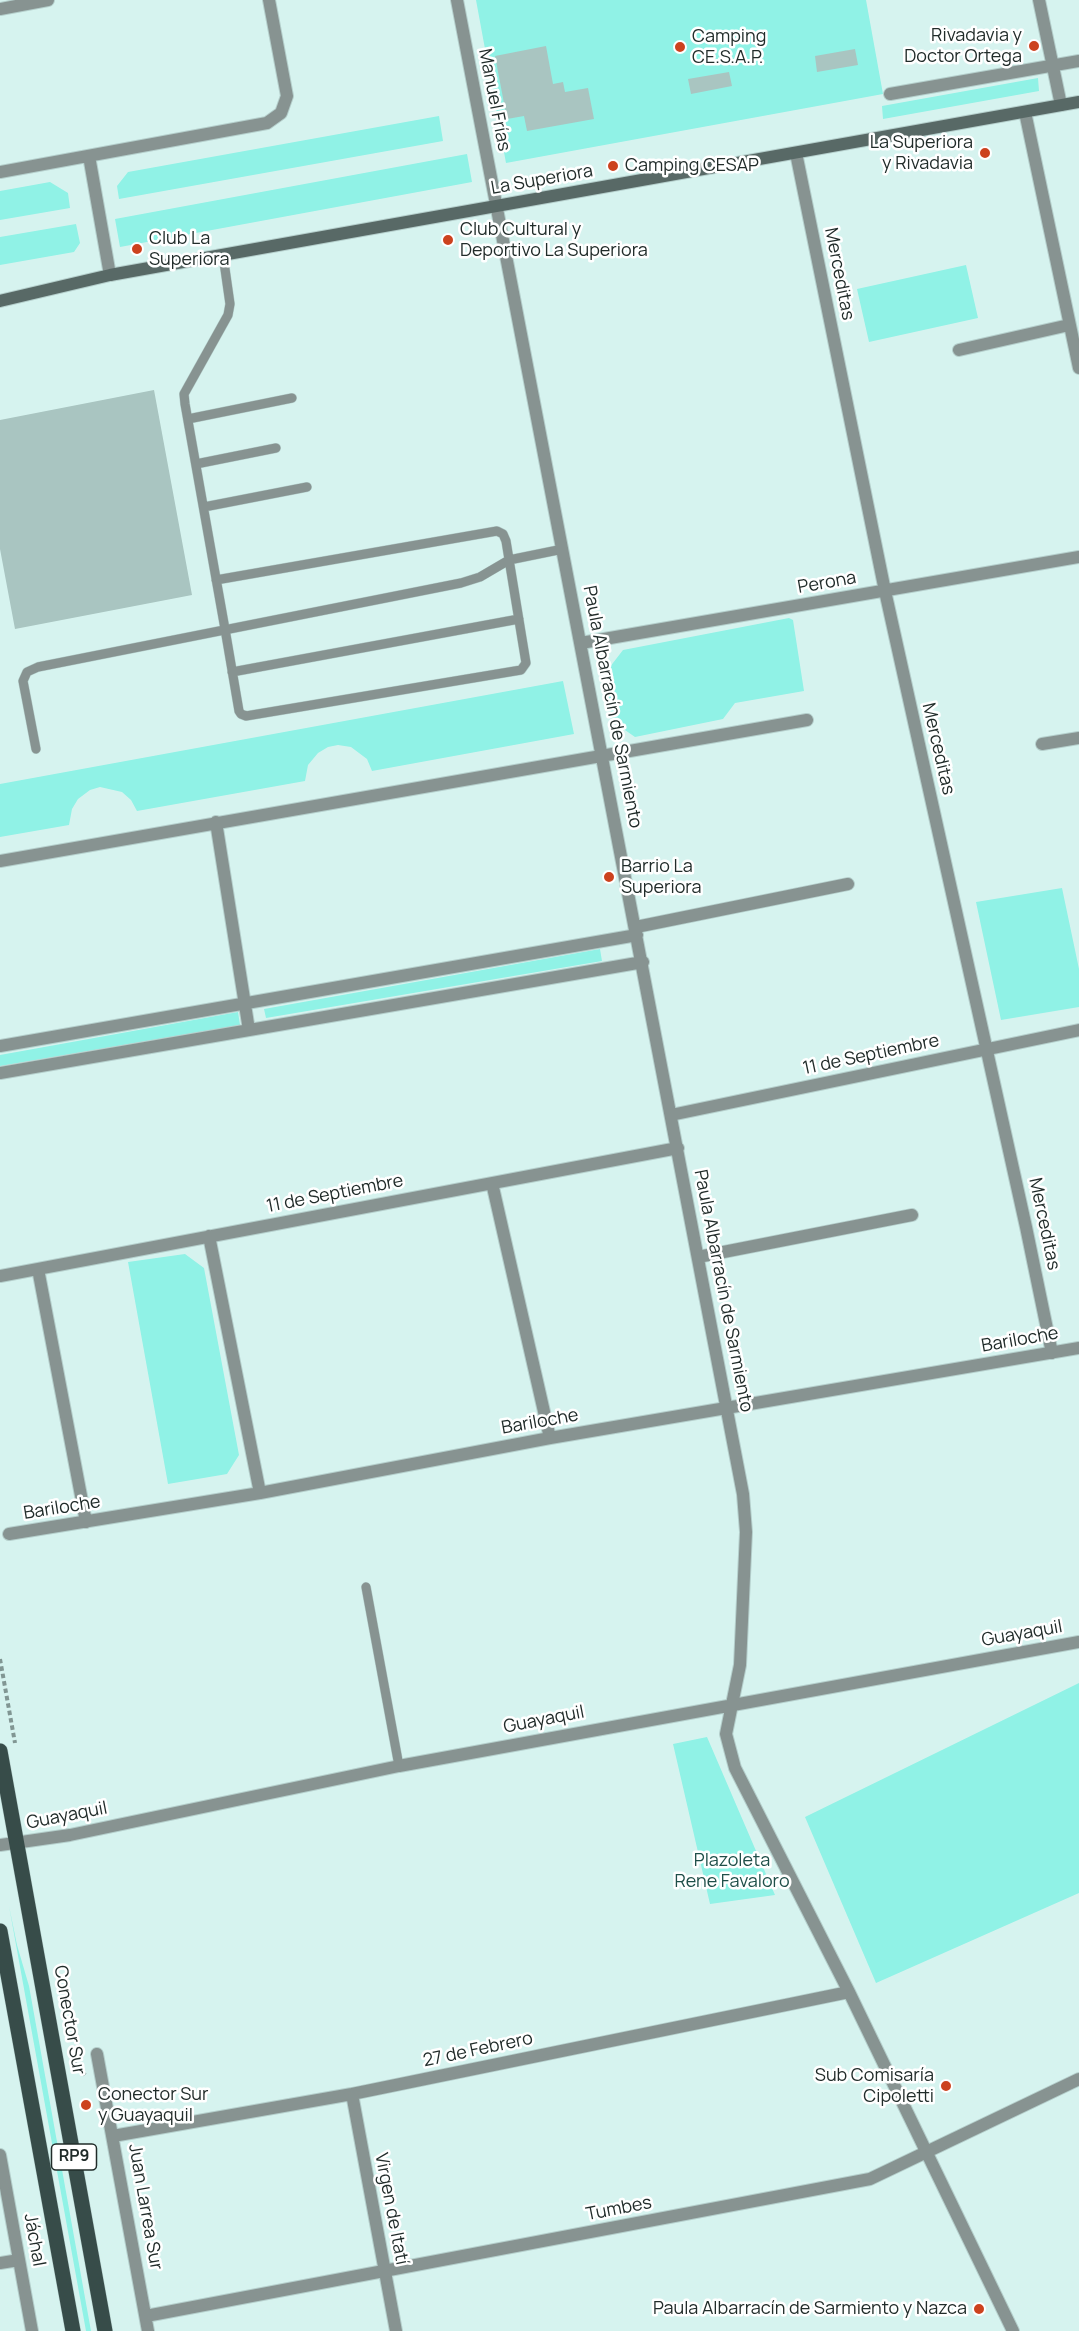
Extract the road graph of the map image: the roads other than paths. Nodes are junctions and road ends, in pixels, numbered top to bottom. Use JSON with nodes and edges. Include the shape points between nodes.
{"nodes":[{"id":1,"x":48,"y":0,"type":"edge"},
{"id":2,"x":269,"y":0,"type":"edge"},
{"id":3,"x":457,"y":0,"type":"edge"},
{"id":4,"x":1039,"y":0,"type":"edge"},
{"id":5,"x":0,"y":9,"type":"edge"},
{"id":6,"x":1079,"y":61,"type":"edge"},
{"id":7,"x":1052,"y":66,"type":"junction"},
{"id":8,"x":890,"y":94,"type":"dead end"},
{"id":9,"x":1079,"y":102,"type":"edge"},
{"id":10,"x":1061,"y":105,"type":"junction"},
{"id":11,"x":1025,"y":112,"type":"junction"},
{"id":12,"x":796,"y":153,"type":"junction"},
{"id":13,"x":89,"y":156,"type":"junction"},
{"id":14,"x":0,"y":172,"type":"edge"},
{"id":15,"x":496,"y":206,"type":"junction"},
{"id":16,"x":223,"y":255,"type":"junction"},
{"id":17,"x":110,"y":275,"type":"junction"},
{"id":18,"x":83,"y":280,"type":"junction"},
{"id":19,"x":0,"y":292,"type":"edge"},
{"id":20,"x":0,"y":301,"type":"edge"},
{"id":21,"x":1069,"y":325,"type":"junction"},
{"id":22,"x":958,"y":350,"type":"dead end"},
{"id":23,"x":1079,"y":368,"type":"edge"},
{"id":24,"x":292,"y":398,"type":"dead end"},
{"id":25,"x":188,"y":419,"type":"junction"},
{"id":26,"x":276,"y":448,"type":"dead end"},
{"id":27,"x":196,"y":464,"type":"junction"},
{"id":28,"x":307,"y":487,"type":"dead end"},
{"id":29,"x":204,"y":507,"type":"junction"},
{"id":30,"x":563,"y":549,"type":"junction"},
{"id":31,"x":1079,"y":557,"type":"edge"},
{"id":32,"x":509,"y":561,"type":"junction"},
{"id":33,"x":216,"y":580,"type":"junction"},
{"id":34,"x":885,"y":591,"type":"junction"},
{"id":35,"x":519,"y":619,"type":"junction"},
{"id":36,"x":225,"y":629,"type":"junction"},
{"id":37,"x":581,"y":643,"type":"junction"},
{"id":38,"x":232,"y":672,"type":"junction"},
{"id":39,"x":807,"y":720,"type":"dead end"},
{"id":40,"x":1079,"y":738,"type":"edge"},
{"id":41,"x":1042,"y":744,"type":"dead end"},
{"id":42,"x":36,"y":749,"type":"dead end"},
{"id":43,"x":603,"y":757,"type":"junction"},
{"id":44,"x":216,"y":822,"type":"junction"},
{"id":45,"x":0,"y":861,"type":"edge"},
{"id":46,"x":848,"y":884,"type":"dead end"},
{"id":47,"x":637,"y":931,"type":"junction"},
{"id":48,"x":643,"y":962,"type":"junction"},
{"id":49,"x":245,"y":1003,"type":"junction"},
{"id":50,"x":249,"y":1030,"type":"junction"},
{"id":51,"x":1079,"y":1030,"type":"edge"},
{"id":52,"x":0,"y":1046,"type":"edge"},
{"id":53,"x":987,"y":1049,"type":"junction"},
{"id":54,"x":0,"y":1073,"type":"edge"},
{"id":55,"x":671,"y":1115,"type":"junction"},
{"id":56,"x":678,"y":1148,"type":"junction"},
{"id":57,"x":492,"y":1183,"type":"junction"},
{"id":58,"x":912,"y":1215,"type":"dead end"},
{"id":59,"x":209,"y":1236,"type":"junction"},
{"id":60,"x":698,"y":1257,"type":"junction"},
{"id":61,"x":38,"y":1269,"type":"junction"},
{"id":62,"x":0,"y":1276,"type":"edge"},
{"id":63,"x":1079,"y":1348,"type":"edge"},
{"id":64,"x":1052,"y":1353,"type":"junction"},
{"id":65,"x":728,"y":1408,"type":"junction"},
{"id":66,"x":550,"y":1438,"type":"junction"},
{"id":67,"x":260,"y":1493,"type":"junction"},
{"id":68,"x":86,"y":1522,"type":"junction"},
{"id":69,"x":9,"y":1534,"type":"dead end"},
{"id":70,"x":366,"y":1587,"type":"dead end"},
{"id":71,"x":1079,"y":1642,"type":"edge"},
{"id":72,"x":732,"y":1704,"type":"junction"},
{"id":73,"x":0,"y":1751,"type":"edge"},
{"id":74,"x":399,"y":1766,"type":"junction"},
{"id":75,"x":17,"y":1843,"type":"junction"},
{"id":76,"x":0,"y":1845,"type":"edge"},
{"id":77,"x":0,"y":1931,"type":"edge"},
{"id":78,"x":849,"y":1992,"type":"junction"},
{"id":79,"x":98,"y":2054,"type":"dead end"},
{"id":80,"x":1079,"y":2079,"type":"edge"},
{"id":81,"x":352,"y":2094,"type":"junction"},
{"id":82,"x":113,"y":2136,"type":"junction"},
{"id":83,"x":926,"y":2151,"type":"junction"},
{"id":84,"x":0,"y":2155,"type":"edge"},
{"id":85,"x":19,"y":2259,"type":"junction"},
{"id":86,"x":0,"y":2263,"type":"edge"},
{"id":87,"x":385,"y":2272,"type":"junction"},
{"id":88,"x":146,"y":2316,"type":"junction"},
{"id":89,"x":32,"y":2331,"type":"edge"},
{"id":90,"x":73,"y":2331,"type":"edge"},
{"id":91,"x":105,"y":2331,"type":"edge"},
{"id":92,"x":148,"y":2331,"type":"edge"},
{"id":93,"x":396,"y":2331,"type":"edge"},
{"id":94,"x":1013,"y":2331,"type":"edge"}],
"edges":[{"from":1,"to":5,"type":"street"},
{"from":2,"to":13,"type":"street","via":[[286,96],[281,113],[267,123]]},
{"from":3,"to":15,"type":"street","name":"Manuel Frías"},
{"from":4,"to":7,"type":"street"},
{"from":6,"to":7,"type":"street"},
{"from":7,"to":8,"type":"street"},
{"from":7,"to":10,"type":"street"},
{"from":9,"to":10,"type":"main road","name":"La Superiora"},
{"from":10,"to":11,"type":"main road","name":"La Superiora"},
{"from":11,"to":12,"type":"main road","name":"La Superiora"},
{"from":11,"to":21,"type":"street"},
{"from":12,"to":15,"type":"main road","name":"La Superiora"},
{"from":12,"to":34,"type":"street","name":"Merceditas"},
{"from":13,"to":14,"type":"street"},
{"from":13,"to":17,"type":"street"},
{"from":15,"to":16,"type":"main road","name":"La Superiora"},
{"from":15,"to":30,"type":"street","name":"Paula Albarracín de Sarmiento"},
{"from":16,"to":17,"type":"main road","name":"La Superiora"},
{"from":16,"to":25,"type":"lane","via":[[228,315],[184,393]]},
{"from":17,"to":18,"type":"main road","name":"La Superiora"},
{"from":18,"to":19,"type":"main road","name":"La Superiora"},
{"from":18,"to":20,"type":"main road","name":"La Superiora"},
{"from":21,"to":22,"type":"street"},
{"from":21,"to":23,"type":"street"},
{"from":24,"to":25,"type":"lane"},
{"from":25,"to":27,"type":"lane"},
{"from":26,"to":27,"type":"lane"},
{"from":27,"to":29,"type":"lane"},
{"from":28,"to":29,"type":"lane"},
{"from":29,"to":33,"type":"lane"},
{"from":30,"to":32,"type":"lane"},
{"from":30,"to":37,"type":"street","name":"Paula Albarracín de Sarmiento"},
{"from":31,"to":34,"type":"street","name":"Perona"},
{"from":32,"to":33,"type":"lane","via":[[503,534],[497,531]]},
{"from":32,"to":35,"type":"lane"},
{"from":32,"to":36,"type":"lane","via":[[461,583]]},
{"from":33,"to":36,"type":"lane"},
{"from":34,"to":37,"type":"street","name":"Perona"},
{"from":34,"to":53,"type":"street","name":"Merceditas"},
{"from":35,"to":38,"type":"lane"},
{"from":35,"to":38,"type":"lane","via":[[526,663],[521,670],[246,716],[239,711]]},
{"from":36,"to":38,"type":"lane"},
{"from":36,"to":42,"type":"lane","via":[[27,672],[23,681]]},
{"from":37,"to":43,"type":"street","name":"Paula Albarracín de Sarmiento"},
{"from":39,"to":43,"type":"street"},
{"from":40,"to":41,"type":"street"},
{"from":43,"to":44,"type":"street"},
{"from":43,"to":47,"type":"street","name":"Paula Albarracín de Sarmiento"},
{"from":44,"to":45,"type":"street"},
{"from":44,"to":49,"type":"street"},
{"from":46,"to":47,"type":"street"},
{"from":47,"to":48,"type":"street","name":"Paula Albarracín de Sarmiento"},
{"from":47,"to":49,"type":"street"},
{"from":48,"to":50,"type":"street"},
{"from":48,"to":55,"type":"street","name":"Paula Albarracín de Sarmiento"},
{"from":49,"to":50,"type":"street"},
{"from":49,"to":52,"type":"street"},
{"from":50,"to":54,"type":"street"},
{"from":51,"to":53,"type":"street","name":"11 de Septiembre"},
{"from":53,"to":55,"type":"street","name":"11 de Septiembre"},
{"from":53,"to":64,"type":"street","name":"Merceditas"},
{"from":55,"to":56,"type":"street","name":"Paula Albarracín de Sarmiento"},
{"from":56,"to":57,"type":"street","name":"11 de Septiembre"},
{"from":56,"to":60,"type":"street","name":"Paula Albarracín de Sarmiento"},
{"from":57,"to":59,"type":"street","name":"11 de Septiembre"},
{"from":57,"to":66,"type":"street"},
{"from":58,"to":60,"type":"street"},
{"from":59,"to":61,"type":"street","name":"11 de Septiembre"},
{"from":59,"to":67,"type":"street"},
{"from":60,"to":65,"type":"street","name":"Paula Albarracín de Sarmiento"},
{"from":61,"to":62,"type":"street","name":"11 de Septiembre"},
{"from":61,"to":68,"type":"street"},
{"from":63,"to":64,"type":"street","name":"Bariloche"},
{"from":64,"to":65,"type":"street","name":"Bariloche"},
{"from":65,"to":66,"type":"street","name":"Bariloche"},
{"from":65,"to":72,"type":"street","name":"Paula Albarracín de Sarmiento","via":[[746,1533],[740,1665]]},
{"from":66,"to":67,"type":"street","name":"Bariloche"},
{"from":67,"to":68,"type":"street","name":"Bariloche"},
{"from":68,"to":69,"type":"street","name":"Bariloche"},
{"from":70,"to":74,"type":"lane"},
{"from":71,"to":72,"type":"street","name":"Guayaquil"},
{"from":72,"to":74,"type":"street","name":"Guayaquil"},
{"from":72,"to":78,"type":"street","name":"Paula Albarracín de Sarmiento","via":[[726,1734],[735,1768]]},
{"from":73,"to":75,"type":"main road","name":"Conector Sur","number":"RP9"},
{"from":74,"to":75,"type":"street","name":"Guayaquil"},
{"from":75,"to":76,"type":"street","name":"Guayaquil"},
{"from":75,"to":91,"type":"main road","name":"Conector Sur","number":"RP9"},
{"from":77,"to":90,"type":"main road","number":"RP9"},
{"from":78,"to":81,"type":"street","name":"27 de Febrero"},
{"from":78,"to":83,"type":"street","name":"Paula Albarracín de Sarmiento"},
{"from":79,"to":82,"type":"street","name":"Juan Larrea Sur"},
{"from":80,"to":83,"type":"street","name":"Tumbes"},
{"from":81,"to":82,"type":"street","name":"27 de Febrero"},
{"from":81,"to":87,"type":"street","name":"Virgen de Itatí"},
{"from":82,"to":88,"type":"street","name":"Juan Larrea Sur"},
{"from":83,"to":87,"type":"street","name":"Tumbes","via":[[870,2179]]},
{"from":83,"to":94,"type":"street","name":"Paula Albarracín de Sarmiento"},
{"from":84,"to":85,"type":"street","name":"Jáchal"},
{"from":85,"to":86,"type":"street"},
{"from":85,"to":89,"type":"street","name":"Jáchal"},
{"from":87,"to":88,"type":"street","name":"Tumbes"},
{"from":87,"to":93,"type":"street","name":"Virgen de Itatí"},
{"from":88,"to":92,"type":"street","name":"Juan Larrea Sur"}]}
